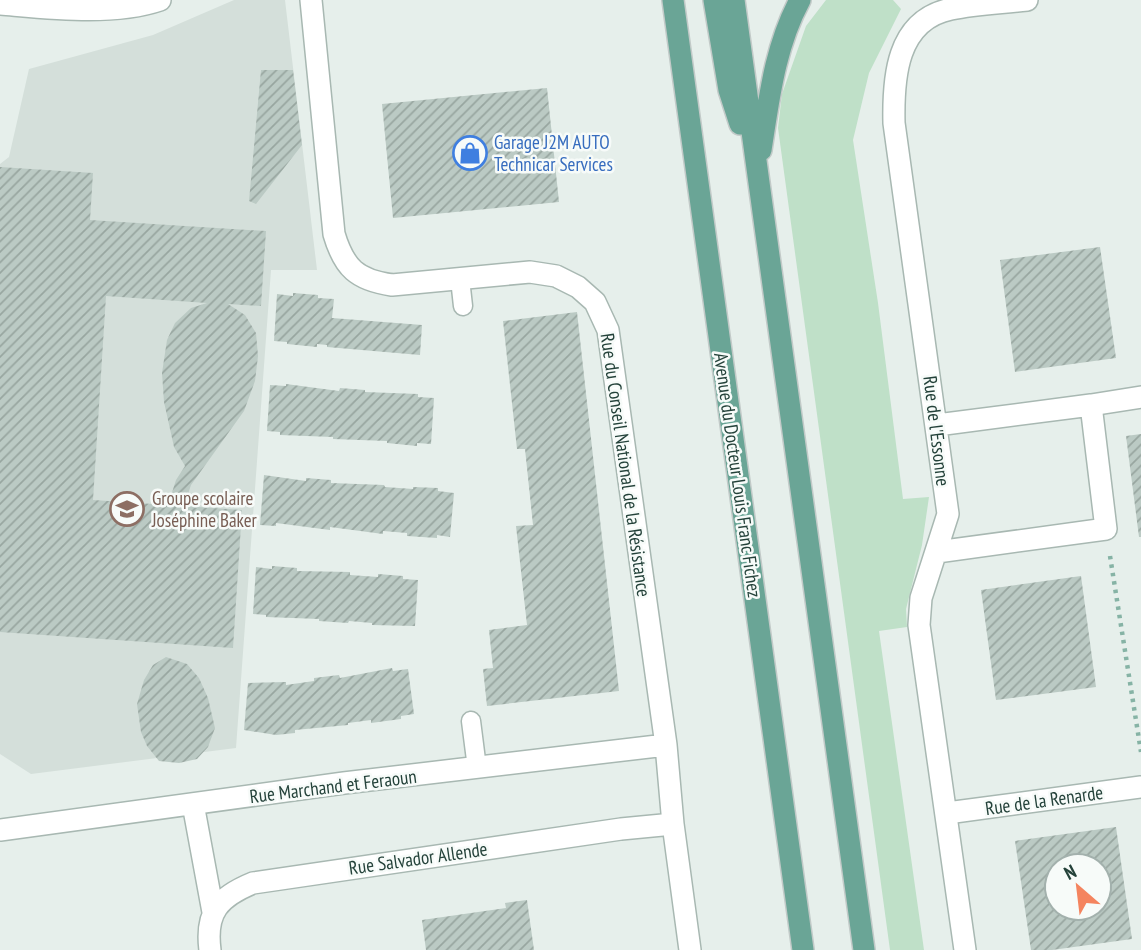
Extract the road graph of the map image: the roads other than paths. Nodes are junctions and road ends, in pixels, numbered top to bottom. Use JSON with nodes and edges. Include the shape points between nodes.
{"nodes":[{"id":1,"x":160,"y":0,"type":"edge"},
{"id":2,"x":311,"y":0,"type":"edge"},
{"id":3,"x":673,"y":0,"type":"edge"},
{"id":4,"x":714,"y":0,"type":"edge"},
{"id":5,"x":734,"y":0,"type":"edge"},
{"id":6,"x":800,"y":0,"type":"edge"},
{"id":7,"x":1027,"y":0,"type":"edge"},
{"id":8,"x":0,"y":4,"type":"edge"},
{"id":9,"x":757,"y":176,"type":"junction"},
{"id":10,"x":460,"y":279,"type":"junction"},
{"id":11,"x":463,"y":306,"type":"dead end"},
{"id":12,"x":1141,"y":397,"type":"edge"},
{"id":13,"x":1091,"y":405,"type":"junction"},
{"id":14,"x":937,"y":425,"type":"junction"},
{"id":15,"x":937,"y":552,"type":"junction"},
{"id":16,"x":471,"y":721,"type":"dead end"},
{"id":17,"x":666,"y":745,"type":"junction"},
{"id":18,"x":477,"y":768,"type":"junction"},
{"id":19,"x":1141,"y":787,"type":"edge"},
{"id":20,"x":193,"y":804,"type":"junction"},
{"id":21,"x":947,"y":813,"type":"junction"},
{"id":22,"x":673,"y":824,"type":"junction"},
{"id":23,"x":0,"y":830,"type":"edge"},
{"id":24,"x":212,"y":912,"type":"junction"},
{"id":25,"x":210,"y":950,"type":"edge"},
{"id":26,"x":690,"y":950,"type":"edge"},
{"id":27,"x":803,"y":950,"type":"edge"},
{"id":28,"x":864,"y":950,"type":"edge"},
{"id":29,"x":965,"y":950,"type":"edge"}],
"edges":[{"from":1,"to":8,"type":"street","via":[[101,8]]},
{"from":2,"to":10,"type":"street","name":"Rue du Conseil National de la Résistance","via":[[334,234],[340,253],[354,272],[372,282],[393,285]]},
{"from":3,"to":27,"type":"main road","name":"Avenue du Docteur Louis Franc Fichez"},
{"from":4,"to":9,"type":"main road","via":[[729,90]]},
{"from":5,"to":9,"type":"main road"},
{"from":6,"to":9,"type":"main road","via":[[788,23],[770,87]]},
{"from":7,"to":14,"type":"street","name":"Rue de l'Essonne","via":[[948,9],[925,21],[907,41],[898,62],[894,123]]},
{"from":9,"to":28,"type":"main road"},
{"from":10,"to":11,"type":"lane"},
{"from":10,"to":17,"type":"street","name":"Rue du Conseil National de la Résistance","via":[[530,272],[556,276],[596,302],[608,330]]},
{"from":12,"to":13,"type":"street"},
{"from":13,"to":14,"type":"street"},
{"from":13,"to":15,"type":"street","via":[[1106,529]]},
{"from":14,"to":15,"type":"street","name":"Rue de l'Essonne","via":[[948,514]]},
{"from":15,"to":21,"type":"street","name":"Rue de l'Essonne","via":[[921,598],[919,625]]},
{"from":16,"to":18,"type":"lane"},
{"from":17,"to":18,"type":"street","name":"Rue Marchand et Feraoun"},
{"from":17,"to":22,"type":"street","name":"Rue du Conseil National de la Résistance"},
{"from":18,"to":20,"type":"street","name":"Rue Marchand et Feraoun"},
{"from":19,"to":21,"type":"street","name":"Rue de la Renarde"},
{"from":20,"to":23,"type":"street","name":"Rue Marchand et Feraoun"},
{"from":20,"to":24,"type":"street"},
{"from":21,"to":29,"type":"street","name":"Rue de l'Essonne"},
{"from":22,"to":24,"type":"street","name":"Rue Salvador Allende","via":[[253,883],[229,893]]},
{"from":22,"to":26,"type":"street","name":"Rue du Conseil National de la Résistance"},
{"from":24,"to":25,"type":"street"}]}
